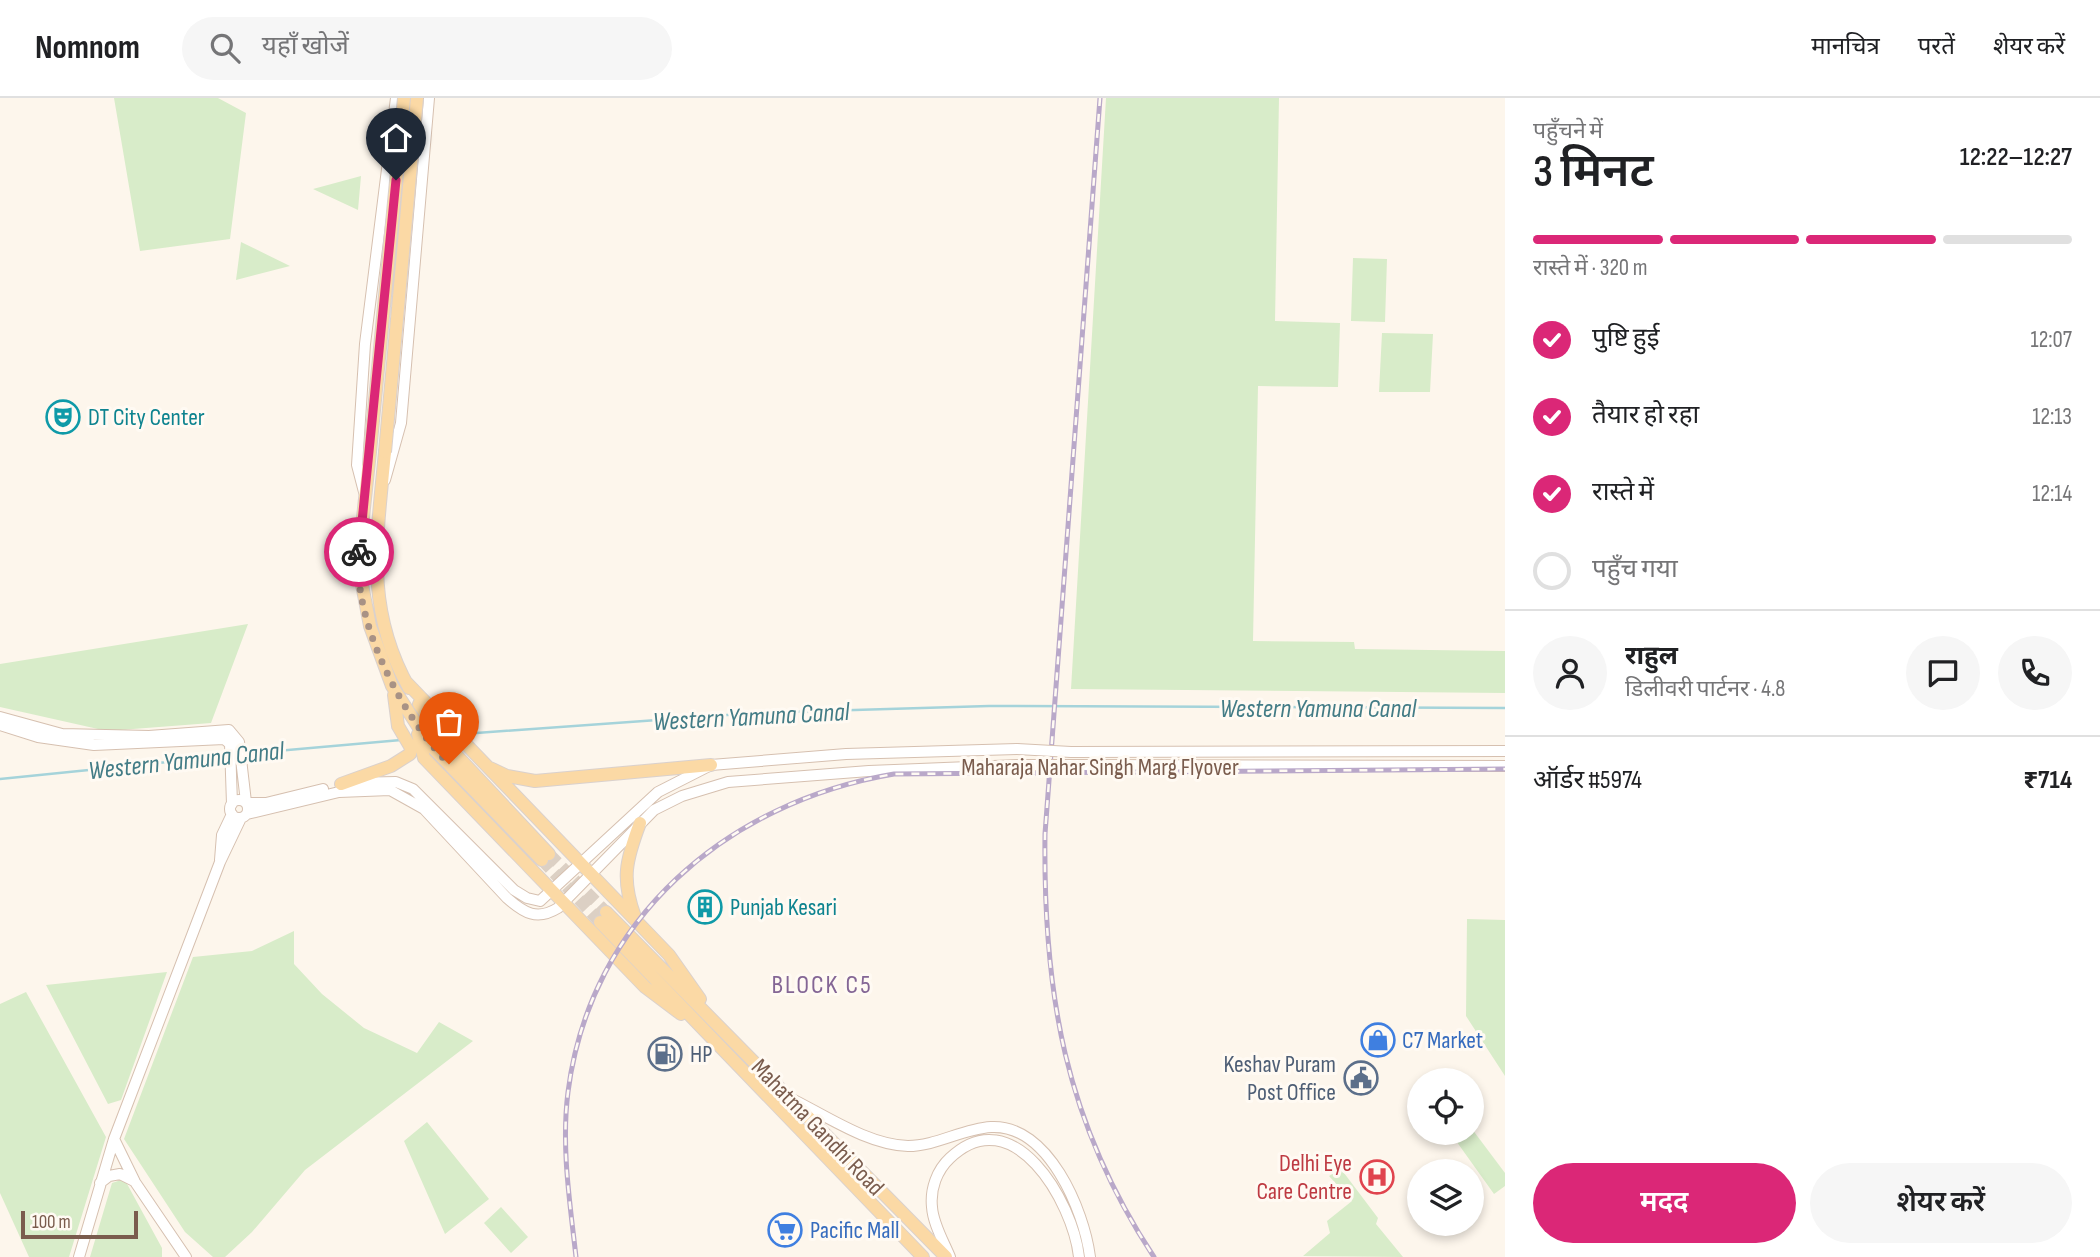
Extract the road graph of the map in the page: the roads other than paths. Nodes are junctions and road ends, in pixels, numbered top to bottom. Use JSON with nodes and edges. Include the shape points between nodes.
{"nodes":[{"id":1,"x":396,"y":98,"type":"edge"},
{"id":2,"x":404,"y":98,"type":"edge"},
{"id":3,"x":417,"y":98,"type":"edge"},
{"id":4,"x":429,"y":98,"type":"edge"},
{"id":5,"x":382,"y":488,"type":"junction"},
{"id":6,"x":364,"y":492,"type":"junction"},
{"id":7,"x":393,"y":686,"type":"junction"},
{"id":8,"x":0,"y":717,"type":"edge"},
{"id":9,"x":436,"y":722,"type":"junction"},
{"id":10,"x":0,"y":724,"type":"edge"},
{"id":11,"x":235,"y":743,"type":"junction"},
{"id":12,"x":421,"y":747,"type":"junction"},
{"id":13,"x":1505,"y":751,"type":"edge"},
{"id":14,"x":481,"y":762,"type":"junction"},
{"id":15,"x":710,"y":765,"type":"junction"},
{"id":16,"x":1505,"y":766,"type":"edge"},
{"id":17,"x":341,"y":784,"type":"junction"},
{"id":18,"x":241,"y":809,"type":"junction"},
{"id":19,"x":640,"y":823,"type":"junction"},
{"id":20,"x":581,"y":865,"type":"junction"},
{"id":21,"x":591,"y":875,"type":"junction"},
{"id":22,"x":553,"y":892,"type":"junction"},
{"id":23,"x":563,"y":902,"type":"junction"},
{"id":24,"x":603,"y":917,"type":"tunnel mouth"},
{"id":25,"x":637,"y":922,"type":"junction"},
{"id":26,"x":714,"y":1031,"type":"junction"},
{"id":27,"x":789,"y":1097,"type":"junction"},
{"id":28,"x":114,"y":1139,"type":"junction"},
{"id":29,"x":135,"y":1182,"type":"junction"},
{"id":30,"x":100,"y":1183,"type":"junction"},
{"id":31,"x":168,"y":1229,"type":"junction"},
{"id":32,"x":79,"y":1257,"type":"edge"},
{"id":33,"x":174,"y":1257,"type":"edge"},
{"id":34,"x":187,"y":1257,"type":"edge"},
{"id":35,"x":923,"y":1257,"type":"edge"},
{"id":36,"x":948,"y":1257,"type":"edge"},
{"id":37,"x":1079,"y":1257,"type":"edge"},
{"id":38,"x":1090,"y":1257,"type":"edge"}],
"edges":[{"from":1,"to":6,"type":"street","via":[[365,344],[357,465]]},
{"from":2,"to":6,"type":"main road","bridge":true},
{"from":3,"to":5,"type":"main road","bridge":true},
{"from":4,"to":5,"type":"street","via":[[401,423]]},
{"from":5,"to":9,"type":"main road","via":[[374,564],[388,640],[406,682]]},
{"from":6,"to":7,"type":"main road","via":[[358,564],[370,626]]},
{"from":7,"to":12,"type":"main road","via":[[416,727]]},
{"from":7,"to":12,"type":"main road","via":[[398,726]]},
{"from":8,"to":11,"type":"street","via":[[62,734],[149,736],[220,729],[234,732]]},
{"from":9,"to":12,"type":"main road","via":[[447,746],[545,857]]},
{"from":9,"to":14,"type":"main road"},
{"from":10,"to":11,"type":"street","via":[[66,742],[149,744],[220,737]]},
{"from":11,"to":18,"type":"street"},
{"from":12,"to":17,"type":"main road","via":[[407,758]]},
{"from":12,"to":22,"type":"main road","via":[[425,758]]},
{"from":13,"to":15,"type":"street","name":"Maharaja Nahar Singh Marg Flyover","bridge":true,"via":[[1017,749]]},
{"from":14,"to":15,"type":"main road","via":[[507,776],[535,781]]},
{"from":14,"to":20,"type":"main road"},
{"from":15,"to":20,"type":"street","name":"Maharaja Nahar Singh Marg Flyover","via":[[658,792]]},
{"from":16,"to":19,"type":"street","name":"Maharaja Nahar Singh Marg Flyover","bridge":true,"via":[[1006,766],[869,771],[728,782],[654,810]]},
{"from":17,"to":18,"type":"street"},
{"from":17,"to":22,"type":"street","via":[[382,781],[413,789],[514,890],[540,901]]},
{"from":18,"to":23,"type":"street","via":[[339,792],[390,790],[424,809],[520,910],[546,915]]},
{"from":18,"to":28,"type":"street"},
{"from":19,"to":21,"type":"street","name":"Maharaja Nahar Singh Marg Flyover"},
{"from":19,"to":25,"type":"main road","via":[[626,865],[625,886]]},
{"from":20,"to":21,"type":"main road"},
{"from":20,"to":22,"type":"street","name":"Maharaja Nahar Singh Marg Flyover"},
{"from":21,"to":23,"type":"street","name":"Maharaja Nahar Singh Marg Flyover"},
{"from":21,"to":25,"type":"main road"},
{"from":22,"to":23,"type":"main road"},
{"from":23,"to":26,"type":"main road","via":[[645,987]]},
{"from":24,"to":26,"type":"main road"},
{"from":25,"to":26,"type":"main road","via":[[669,955]]},
{"from":26,"to":27,"type":"main road","name":"Mahatma Gandhi Road"},
{"from":26,"to":35,"type":"main road","name":"Mahatma Gandhi Road"},
{"from":27,"to":36,"type":"main road","name":"Mahatma Gandhi Road"},
{"from":27,"to":38,"type":"street","via":[[893,1144],[909,1146],[990,1127],[1027,1136],[1042,1148],[1061,1178],[1082,1222]]},
{"from":28,"to":29,"type":"street"},
{"from":28,"to":30,"type":"street"},
{"from":29,"to":30,"type":"street","via":[[120,1174]]},
{"from":29,"to":31,"type":"street"},
{"from":30,"to":32,"type":"street"},
{"from":31,"to":33,"type":"street"},
{"from":31,"to":34,"type":"street"},
{"from":36,"to":37,"type":"street","via":[[932,1209],[937,1177],[945,1162],[981,1140],[1002,1141],[1028,1155],[1068,1216]]}]}
